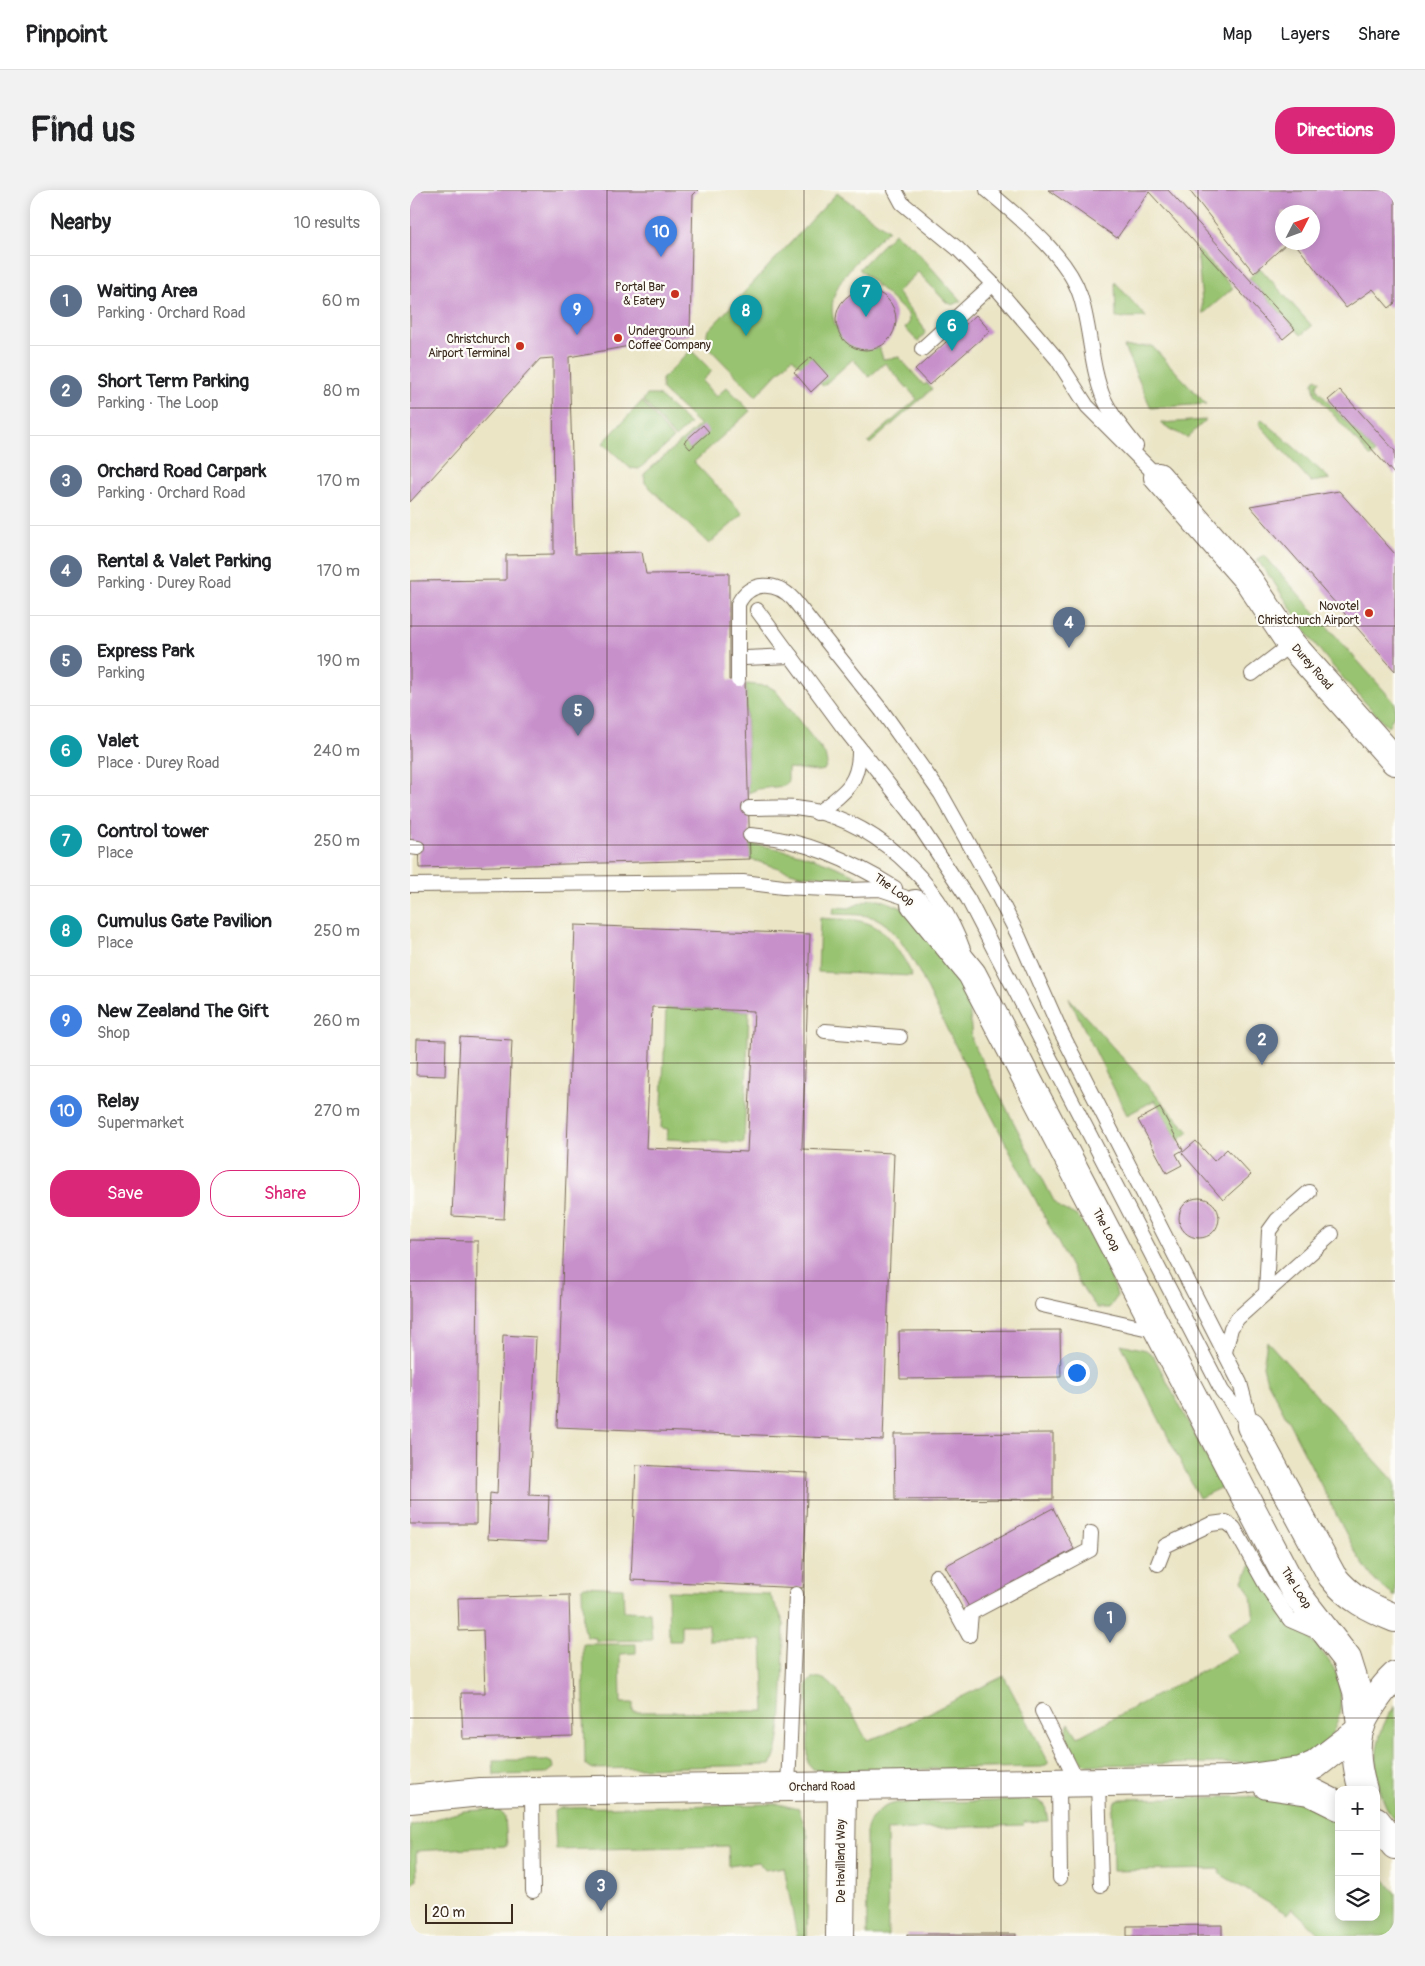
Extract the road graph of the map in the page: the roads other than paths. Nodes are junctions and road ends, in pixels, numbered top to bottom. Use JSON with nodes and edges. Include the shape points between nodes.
{"nodes":[{"id":1,"x":895,"y":190,"type":"edge"},
{"id":2,"x":987,"y":190,"type":"edge"},
{"id":3,"x":993,"y":284,"type":"junction"},
{"id":4,"x":922,"y":349,"type":"dead end"},
{"id":5,"x":1158,"y":477,"type":"junction"},
{"id":6,"x":757,"y":610,"type":"dead end"},
{"id":7,"x":1291,"y":644,"type":"junction"},
{"id":8,"x":791,"y":656,"type":"junction"},
{"id":9,"x":745,"y":658,"type":"dead end"},
{"id":10,"x":1252,"y":674,"type":"dead end"},
{"id":11,"x":738,"y":680,"type":"dead end"},
{"id":12,"x":859,"y":748,"type":"junction"},
{"id":13,"x":1395,"y":761,"type":"edge"},
{"id":14,"x":749,"y":808,"type":"dead end"},
{"id":15,"x":817,"y":813,"type":"junction"},
{"id":16,"x":750,"y":835,"type":"dead end"},
{"id":17,"x":410,"y":884,"type":"edge"},
{"id":18,"x":915,"y":904,"type":"junction"},
{"id":19,"x":972,"y":974,"type":"junction"},
{"id":20,"x":825,"y":1031,"type":"dead end"},
{"id":21,"x":900,"y":1037,"type":"dead end"},
{"id":22,"x":1308,"y":1192,"type":"dead end"},
{"id":23,"x":1332,"y":1234,"type":"dead end"},
{"id":24,"x":1266,"y":1293,"type":"junction"},
{"id":25,"x":1042,"y":1305,"type":"dead end"},
{"id":26,"x":1159,"y":1331,"type":"junction"},
{"id":27,"x":1225,"y":1352,"type":"junction"},
{"id":28,"x":1251,"y":1426,"type":"junction"},
{"id":29,"x":1091,"y":1534,"type":"dead end"},
{"id":30,"x":1158,"y":1564,"type":"dead end"},
{"id":31,"x":936,"y":1576,"type":"dead end"},
{"id":32,"x":796,"y":1594,"type":"dead end"},
{"id":33,"x":1395,"y":1618,"type":"edge"},
{"id":34,"x":1331,"y":1638,"type":"junction"},
{"id":35,"x":1395,"y":1676,"type":"edge"},
{"id":36,"x":1042,"y":1711,"type":"dead end"},
{"id":37,"x":1360,"y":1729,"type":"junction"},
{"id":38,"x":1235,"y":1780,"type":"junction"},
{"id":39,"x":1079,"y":1782,"type":"junction"},
{"id":40,"x":842,"y":1786,"type":"junction"},
{"id":41,"x":1362,"y":1786,"type":"edge"},
{"id":42,"x":788,"y":1787,"type":"junction"},
{"id":43,"x":532,"y":1791,"type":"junction"},
{"id":44,"x":410,"y":1799,"type":"edge"},
{"id":45,"x":1335,"y":1804,"type":"edge"},
{"id":46,"x":1060,"y":1878,"type":"dead end"},
{"id":47,"x":1101,"y":1884,"type":"dead end"},
{"id":48,"x":533,"y":1891,"type":"dead end"},
{"id":49,"x":840,"y":1936,"type":"edge"}],
"edges":[{"from":1,"to":3,"type":"lane","via":[[902,203],[958,249]]},
{"from":2,"to":5,"type":"lane","via":[[1044,243],[1070,276],[1080,294],[1104,397],[1112,414]]},
{"from":3,"to":4,"type":"lane"},
{"from":3,"to":5,"type":"lane","via":[[1057,359],[1092,412]]},
{"from":5,"to":7,"type":"street","name":"Durey Road","via":[[1249,581]]},
{"from":6,"to":8,"type":"lane"},
{"from":7,"to":10,"type":"lane"},
{"from":7,"to":13,"type":"street","name":"Durey Road"},
{"from":8,"to":9,"type":"lane"},
{"from":8,"to":12,"type":"lane"},
{"from":11,"to":27,"type":"lane","bridge":true,"via":[[738,604],[742,595],[767,585],[784,590],[882,711],[941,794],[1019,937],[1061,1032]]},
{"from":12,"to":15,"type":"lane","via":[[857,775],[847,789]]},
{"from":12,"to":28,"type":"lane","via":[[910,812],[968,899],[1222,1391]]},
{"from":14,"to":15,"type":"lane","via":[[795,808]]},
{"from":15,"to":19,"type":"lane","via":[[859,828],[894,852],[924,881],[955,927]]},
{"from":16,"to":18,"type":"lane","name":"The Loop","via":[[826,852],[869,872]]},
{"from":17,"to":18,"type":"lane","via":[[743,882],[792,888],[880,889]]},
{"from":18,"to":19,"type":"street","name":"The Loop"},
{"from":19,"to":26,"type":"street","name":"The Loop"},
{"from":20,"to":21,"type":"lane"},
{"from":22,"to":24,"type":"lane","via":[[1277,1220],[1270,1231]]},
{"from":23,"to":24,"type":"lane"},
{"from":24,"to":27,"type":"lane","via":[[1231,1328]]},
{"from":25,"to":26,"type":"lane"},
{"from":26,"to":34,"type":"street","name":"The Loop","via":[[1296,1593]]},
{"from":27,"to":28,"type":"lane","via":[[1240,1383]]},
{"from":28,"to":33,"type":"street","via":[[1332,1576],[1350,1597]]},
{"from":29,"to":31,"type":"lane","via":[[1090,1550],[971,1613],[969,1635]]},
{"from":30,"to":34,"type":"lane","via":[[1166,1546],[1211,1524],[1226,1522],[1234,1528],[1290,1620]]},
{"from":32,"to":42,"type":"lane"},
{"from":34,"to":37,"type":"street","name":"The Loop","via":[[1352,1671],[1358,1691]]},
{"from":35,"to":37,"type":"street","via":[[1380,1693]]},
{"from":36,"to":39,"type":"lane"},
{"from":37,"to":38,"type":"street","name":"Orchard Road","via":[[1315,1765],[1301,1771]]},
{"from":37,"to":41,"type":"street","name":"The Loop","via":[[1357,1748]]},
{"from":38,"to":39,"type":"street","name":"Orchard Road"},
{"from":38,"to":45,"type":"street","name":"Orchard Road","via":[[1309,1790]]},
{"from":39,"to":40,"type":"street","name":"Orchard Road"},
{"from":39,"to":46,"type":"lane"},
{"from":39,"to":47,"type":"lane"},
{"from":40,"to":42,"type":"street","name":"Orchard Road"},
{"from":40,"to":49,"type":"street","name":"De Havilland Way"},
{"from":42,"to":43,"type":"street","name":"Orchard Road"},
{"from":43,"to":44,"type":"street","name":"Orchard Road"},
{"from":43,"to":48,"type":"lane"}]}
